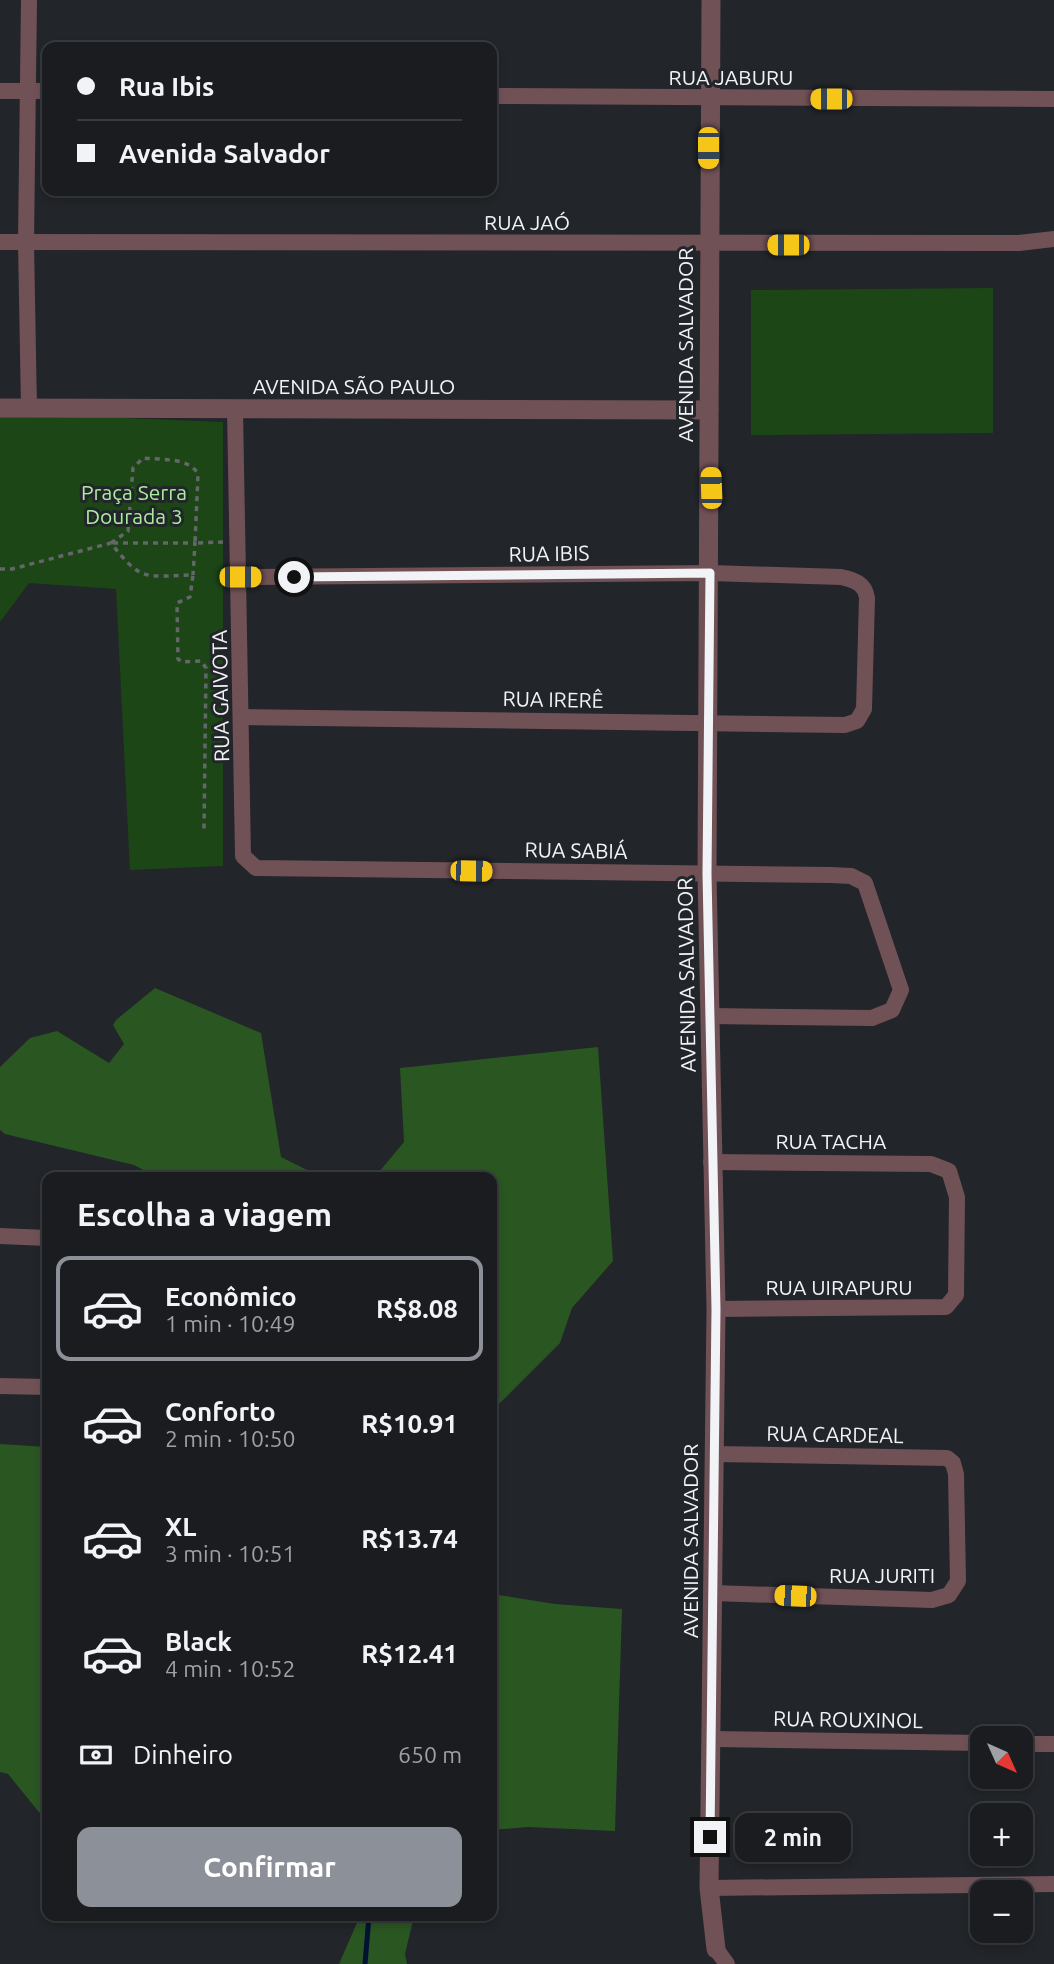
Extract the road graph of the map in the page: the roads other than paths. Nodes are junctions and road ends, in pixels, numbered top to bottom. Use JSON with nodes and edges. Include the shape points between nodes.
{"nodes":[{"id":1,"x":29,"y":0,"type":"edge"},
{"id":2,"x":711,"y":0,"type":"edge"},
{"id":3,"x":27,"y":91,"type":"junction"},
{"id":4,"x":42,"y":91,"type":"edge"},
{"id":5,"x":0,"y":92,"type":"edge"},
{"id":6,"x":497,"y":96,"type":"edge"},
{"id":7,"x":708,"y":99,"type":"junction"},
{"id":8,"x":1054,"y":99,"type":"edge"},
{"id":9,"x":1054,"y":239,"type":"edge"},
{"id":10,"x":0,"y":242,"type":"edge"},
{"id":11,"x":26,"y":242,"type":"junction"},
{"id":12,"x":708,"y":245,"type":"junction"},
{"id":13,"x":0,"y":408,"type":"edge"},
{"id":14,"x":29,"y":409,"type":"junction"},
{"id":15,"x":235,"y":410,"type":"junction"},
{"id":16,"x":709,"y":410,"type":"junction"},
{"id":17,"x":710,"y":573,"type":"junction"},
{"id":18,"x":240,"y":577,"type":"junction"},
{"id":19,"x":243,"y":717,"type":"junction"},
{"id":20,"x":860,"y":718,"type":"joint"},
{"id":21,"x":708,"y":723,"type":"junction"},
{"id":22,"x":243,"y":856,"type":"joint"},
{"id":23,"x":707,"y":874,"type":"junction"},
{"id":24,"x":711,"y":1016,"type":"junction"},
{"id":25,"x":711,"y":1162,"type":"junction"},
{"id":26,"x":0,"y":1236,"type":"edge"},
{"id":27,"x":42,"y":1238,"type":"edge"},
{"id":28,"x":956,"y":1294,"type":"joint"},
{"id":29,"x":716,"y":1309,"type":"junction"},
{"id":30,"x":0,"y":1386,"type":"edge"},
{"id":31,"x":42,"y":1387,"type":"edge"},
{"id":32,"x":714,"y":1454,"type":"junction"},
{"id":33,"x":958,"y":1581,"type":"joint"},
{"id":34,"x":713,"y":1593,"type":"junction"},
{"id":35,"x":713,"y":1739,"type":"junction"},
{"id":36,"x":970,"y":1743,"type":"edge"},
{"id":37,"x":1033,"y":1744,"type":"edge"},
{"id":38,"x":1054,"y":1744,"type":"edge"},
{"id":39,"x":1054,"y":1884,"type":"edge"},
{"id":40,"x":709,"y":1888,"type":"junction"},
{"id":41,"x":721,"y":1956,"type":"edge"}],
"edges":[{"from":1,"to":3,"type":"street"},
{"from":2,"to":7,"type":"street","name":"AVENIDA SALVADOR"},
{"from":3,"to":4,"type":"street"},
{"from":3,"to":5,"type":"street"},
{"from":3,"to":11,"type":"street"},
{"from":6,"to":7,"type":"street","name":"RUA JABURU"},
{"from":7,"to":8,"type":"street","name":"RUA JABURU"},
{"from":7,"to":12,"type":"street","name":"AVENIDA SALVADOR"},
{"from":9,"to":12,"type":"street","name":"RUA JAÓ"},
{"from":10,"to":11,"type":"street","name":"RUA JAÓ"},
{"from":11,"to":12,"type":"street","name":"RUA JAÓ"},
{"from":11,"to":14,"type":"street"},
{"from":12,"to":16,"type":"street","name":"AVENIDA SALVADOR"},
{"from":13,"to":14,"type":"street","name":"AVENIDA SÃO PAULO"},
{"from":14,"to":15,"type":"street","name":"AVENIDA SÃO PAULO"},
{"from":15,"to":16,"type":"street","name":"AVENIDA SÃO PAULO"},
{"from":15,"to":18,"type":"street","name":"RUA GAIVOTA"},
{"from":16,"to":17,"type":"street","name":"AVENIDA SALVADOR"},
{"from":17,"to":18,"type":"street","name":"RUA IBIS"},
{"from":17,"to":20,"type":"street","name":"RUA IBIS","via":[[841,576],[858,581],[867,598]]},
{"from":17,"to":21,"type":"street","name":"AVENIDA SALVADOR"},
{"from":18,"to":19,"type":"street","name":"RUA GAIVOTA"},
{"from":19,"to":21,"type":"street","name":"RUA IRERÊ"},
{"from":19,"to":22,"type":"street","name":"RUA GAIVOTA"},
{"from":20,"to":21,"type":"street","name":"RUA IRERÊ","via":[[827,726]]},
{"from":21,"to":23,"type":"street","name":"AVENIDA SALVADOR"},
{"from":22,"to":23,"type":"street","name":"RUA SABIÁ","via":[[256,868]]},
{"from":23,"to":24,"type":"street","name":"AVENIDA SALVADOR"},
{"from":23,"to":24,"type":"street","name":"RUA SABIÁ","via":[[851,876],[869,887],[901,989],[892,1010],[872,1018]]},
{"from":24,"to":25,"type":"street","name":"AVENIDA SALVADOR"},
{"from":25,"to":28,"type":"street","name":"RUA TACHA","via":[[931,1164],[949,1171],[957,1196]]},
{"from":25,"to":29,"type":"street","name":"AVENIDA SALVADOR"},
{"from":26,"to":27,"type":"street"},
{"from":28,"to":29,"type":"street","name":"RUA UIRAPURU","via":[[942,1308]]},
{"from":29,"to":32,"type":"street","name":"AVENIDA SALVADOR"},
{"from":30,"to":31,"type":"street"},
{"from":32,"to":33,"type":"street","name":"RUA CARDEAL","via":[[943,1457],[953,1463],[956,1474]]},
{"from":32,"to":34,"type":"street","name":"AVENIDA SALVADOR"},
{"from":33,"to":34,"type":"street","name":"RUA JURITI","via":[[949,1595],[932,1600]]},
{"from":34,"to":35,"type":"street","name":"AVENIDA SALVADOR"},
{"from":35,"to":36,"type":"street","name":"RUA ROUXINOL"},
{"from":35,"to":40,"type":"street","name":"AVENIDA SALVADOR"},
{"from":37,"to":38,"type":"street"},
{"from":39,"to":40,"type":"street"},
{"from":40,"to":41,"type":"street","name":"AVENIDA SALVADOR"}]}
